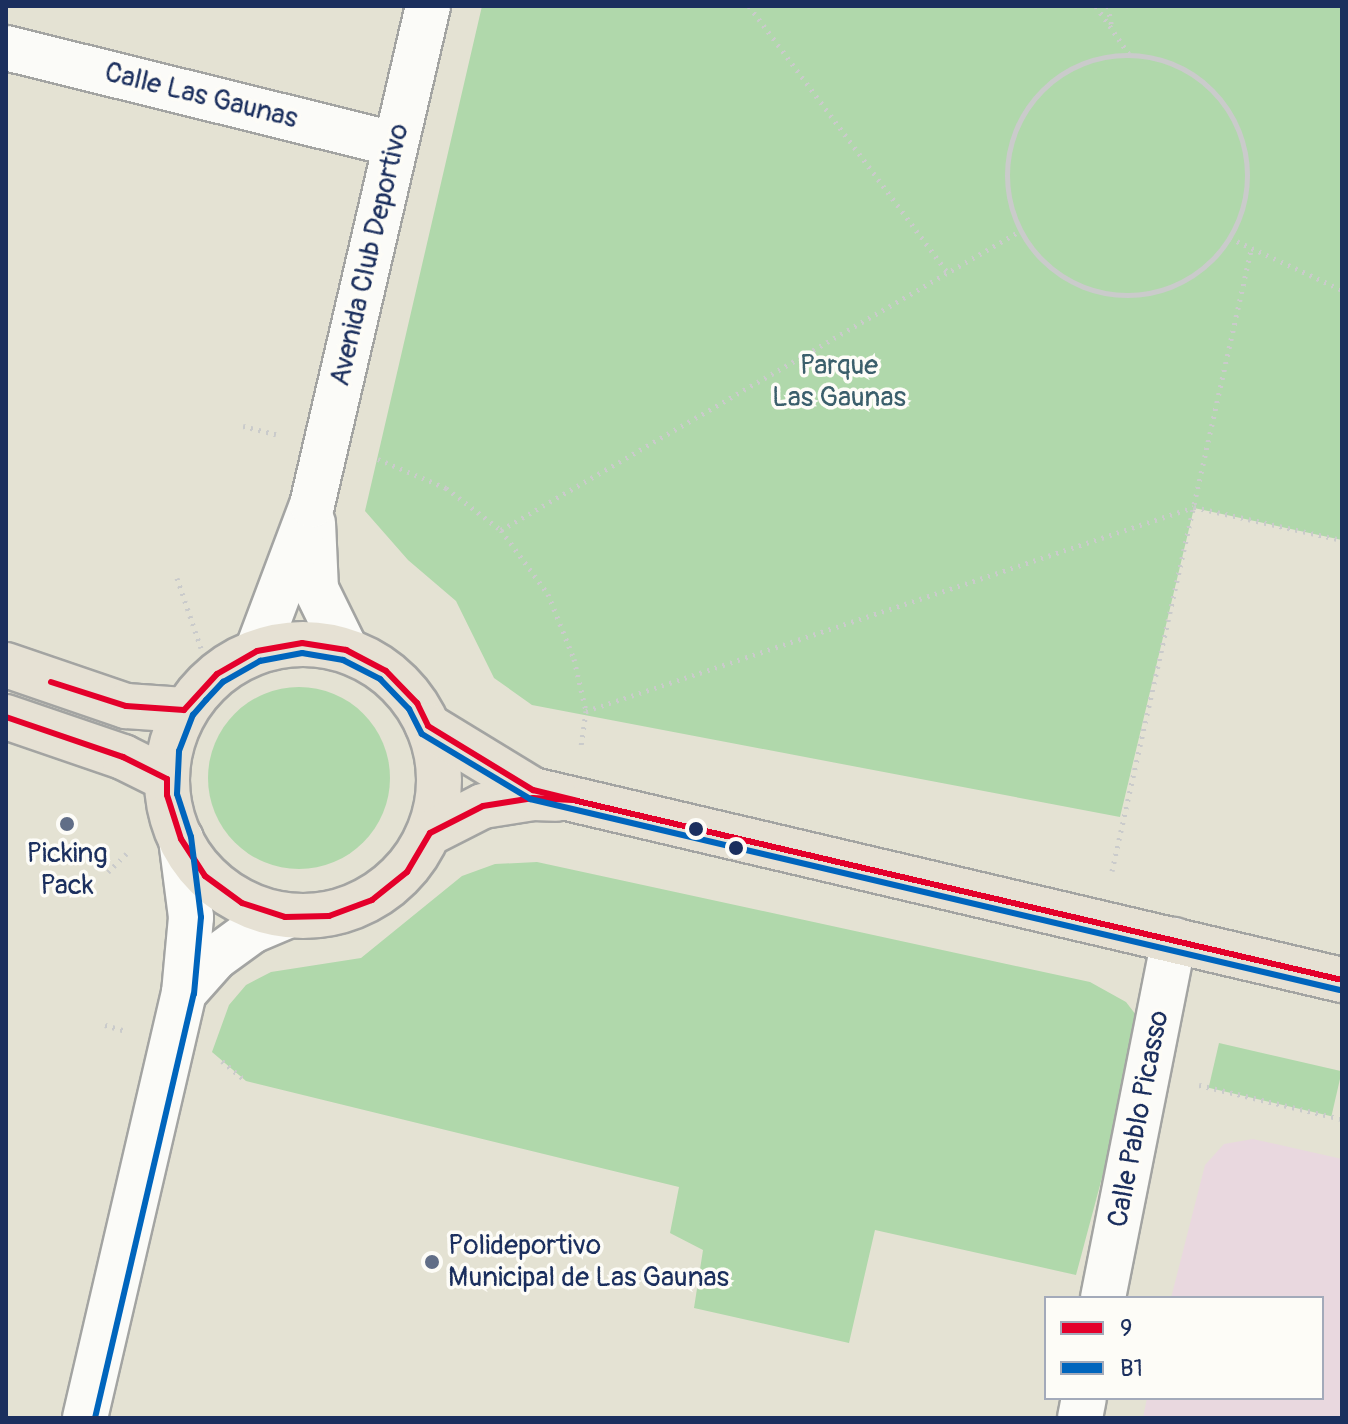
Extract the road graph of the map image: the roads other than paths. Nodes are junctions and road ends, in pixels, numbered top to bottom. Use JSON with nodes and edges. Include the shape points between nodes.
{"nodes":[{"id":1,"x":428,"y":6,"type":"edge"},
{"id":2,"x":6,"y":48,"type":"edge"},
{"id":3,"x":395,"y":144,"type":"junction"},
{"id":4,"x":312,"y":505,"type":"junction"},
{"id":5,"x":346,"y":650,"type":"junction"},
{"id":6,"x":257,"y":651,"type":"junction"},
{"id":7,"x":6,"y":665,"type":"edge"},
{"id":8,"x":198,"y":695,"type":"junction"},
{"id":9,"x":6,"y":717,"type":"edge"},
{"id":10,"x":428,"y":726,"type":"junction"},
{"id":11,"x":167,"y":779,"type":"junction"},
{"id":12,"x":573,"y":800,"type":"junction"},
{"id":13,"x":430,"y":833,"type":"junction"},
{"id":14,"x":181,"y":839,"type":"junction"},
{"id":15,"x":285,"y":917,"type":"junction"},
{"id":16,"x":1174,"y":940,"type":"junction"},
{"id":17,"x":1342,"y":980,"type":"edge"},
{"id":18,"x":184,"y":993,"type":"junction"},
{"id":19,"x":1103,"y":1296,"type":"edge"},
{"id":20,"x":85,"y":1418,"type":"edge"}],
"edges":[{"from":1,"to":3,"type":"street","name":"Avenida Club Deportivo"},
{"from":2,"to":3,"type":"street","name":"Calle Las Gaunas"},
{"from":3,"to":4,"type":"street","name":"Avenida Club Deportivo"},
{"from":4,"to":5,"type":"street","name":"Avenida Club Deportivo","via":[[316,589]]},
{"from":4,"to":6,"type":"street","name":"Avenida Club Deportivo"},
{"from":5,"to":6,"type":"main road","via":[[302,643]]},
{"from":5,"to":10,"type":"main road","via":[[386,671],[417,703]]},
{"from":6,"to":8,"type":"main road"},
{"from":7,"to":8,"type":"main road","via":[[126,706]]},
{"from":8,"to":11,"type":"main road","via":[[169,749]]},
{"from":9,"to":11,"type":"main road","via":[[123,757]]},
{"from":10,"to":12,"type":"main road","via":[[533,790]]},
{"from":10,"to":13,"type":"main road","via":[[441,789]]},
{"from":11,"to":14,"type":"main road"},
{"from":12,"to":13,"type":"main road","via":[[533,798],[483,806]]},
{"from":12,"to":16,"type":"main road"},
{"from":13,"to":15,"type":"main road","via":[[407,872],[372,900],[329,916]]},
{"from":14,"to":15,"type":"main road","via":[[205,876],[242,903]]},
{"from":14,"to":18,"type":"street","via":[[191,917]]},
{"from":15,"to":18,"type":"street","via":[[252,931],[215,958]]},
{"from":16,"to":17,"type":"main road"},
{"from":16,"to":19,"type":"street","name":"Calle Pablo Picasso"},
{"from":18,"to":20,"type":"street"}]}
